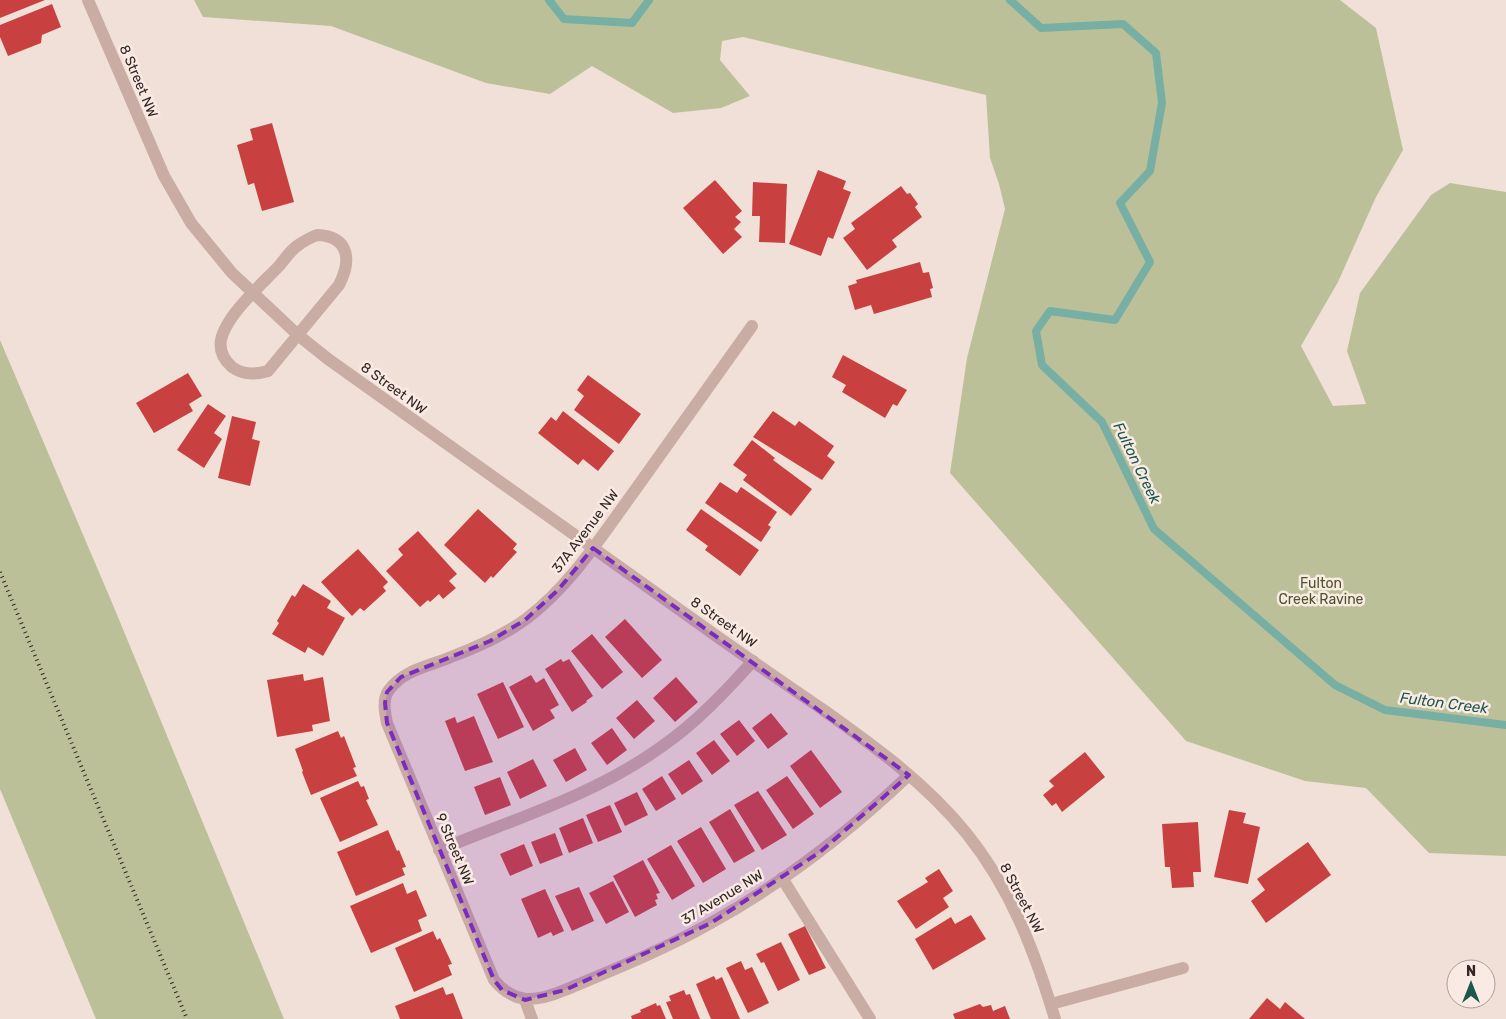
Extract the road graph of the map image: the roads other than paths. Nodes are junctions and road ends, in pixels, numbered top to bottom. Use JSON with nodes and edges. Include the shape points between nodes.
{"nodes":[{"id":1,"x":88,"y":0,"type":"edge"},
{"id":2,"x":253,"y":293,"type":"junction"},
{"id":3,"x":752,"y":326,"type":"dead end"},
{"id":4,"x":298,"y":335,"type":"junction"},
{"id":5,"x":593,"y":548,"type":"junction"},
{"id":6,"x":753,"y":661,"type":"junction"},
{"id":7,"x":387,"y":692,"type":"joint"},
{"id":8,"x":909,"y":775,"type":"junction"},
{"id":9,"x":439,"y":850,"type":"junction"},
{"id":10,"x":782,"y":878,"type":"junction"},
{"id":11,"x":1183,"y":968,"type":"dead end"},
{"id":12,"x":525,"y":1000,"type":"junction"},
{"id":13,"x":1051,"y":1004,"type":"junction"},
{"id":14,"x":532,"y":1019,"type":"edge"},
{"id":15,"x":870,"y":1019,"type":"edge"},
{"id":16,"x":1055,"y":1019,"type":"edge"}],
"edges":[{"from":1,"to":2,"type":"street","name":"8 Street NW","via":[[177,200],[215,253]]},
{"from":2,"to":4,"type":"street","name":"8 Street NW"},
{"from":2,"to":4,"type":"street","via":[[225,329],[221,341],[225,362],[237,371],[250,374],[268,371]]},
{"from":2,"to":4,"type":"street","via":[[308,238],[327,235],[341,244],[346,258],[344,275]]},
{"from":3,"to":5,"type":"street","name":"37A Avenue NW"},
{"from":4,"to":5,"type":"street","name":"8 Street NW"},
{"from":5,"to":6,"type":"street","name":"8 Street NW"},
{"from":5,"to":7,"type":"street","name":"37A Avenue NW","via":[[558,590],[525,620],[490,641],[411,672]]},
{"from":6,"to":8,"type":"street","name":"8 Street NW","via":[[866,740]]},
{"from":6,"to":9,"type":"street","via":[[699,717],[632,767],[562,801]]},
{"from":7,"to":9,"type":"street","name":"9 Street NW","via":[[387,723]]},
{"from":8,"to":10,"type":"street","name":"37 Avenue NW","via":[[854,825]]},
{"from":8,"to":13,"type":"street","name":"8 Street NW","via":[[941,804],[987,864],[1023,927]]},
{"from":9,"to":12,"type":"street","name":"9 Street NW","via":[[494,980],[502,990]]},
{"from":10,"to":12,"type":"street","name":"37 Avenue NW","via":[[711,924],[671,944],[559,993]]},
{"from":10,"to":15,"type":"street"},
{"from":11,"to":13,"type":"street"},
{"from":12,"to":14,"type":"street"},
{"from":13,"to":16,"type":"street","name":"8 Street NW"}]}
